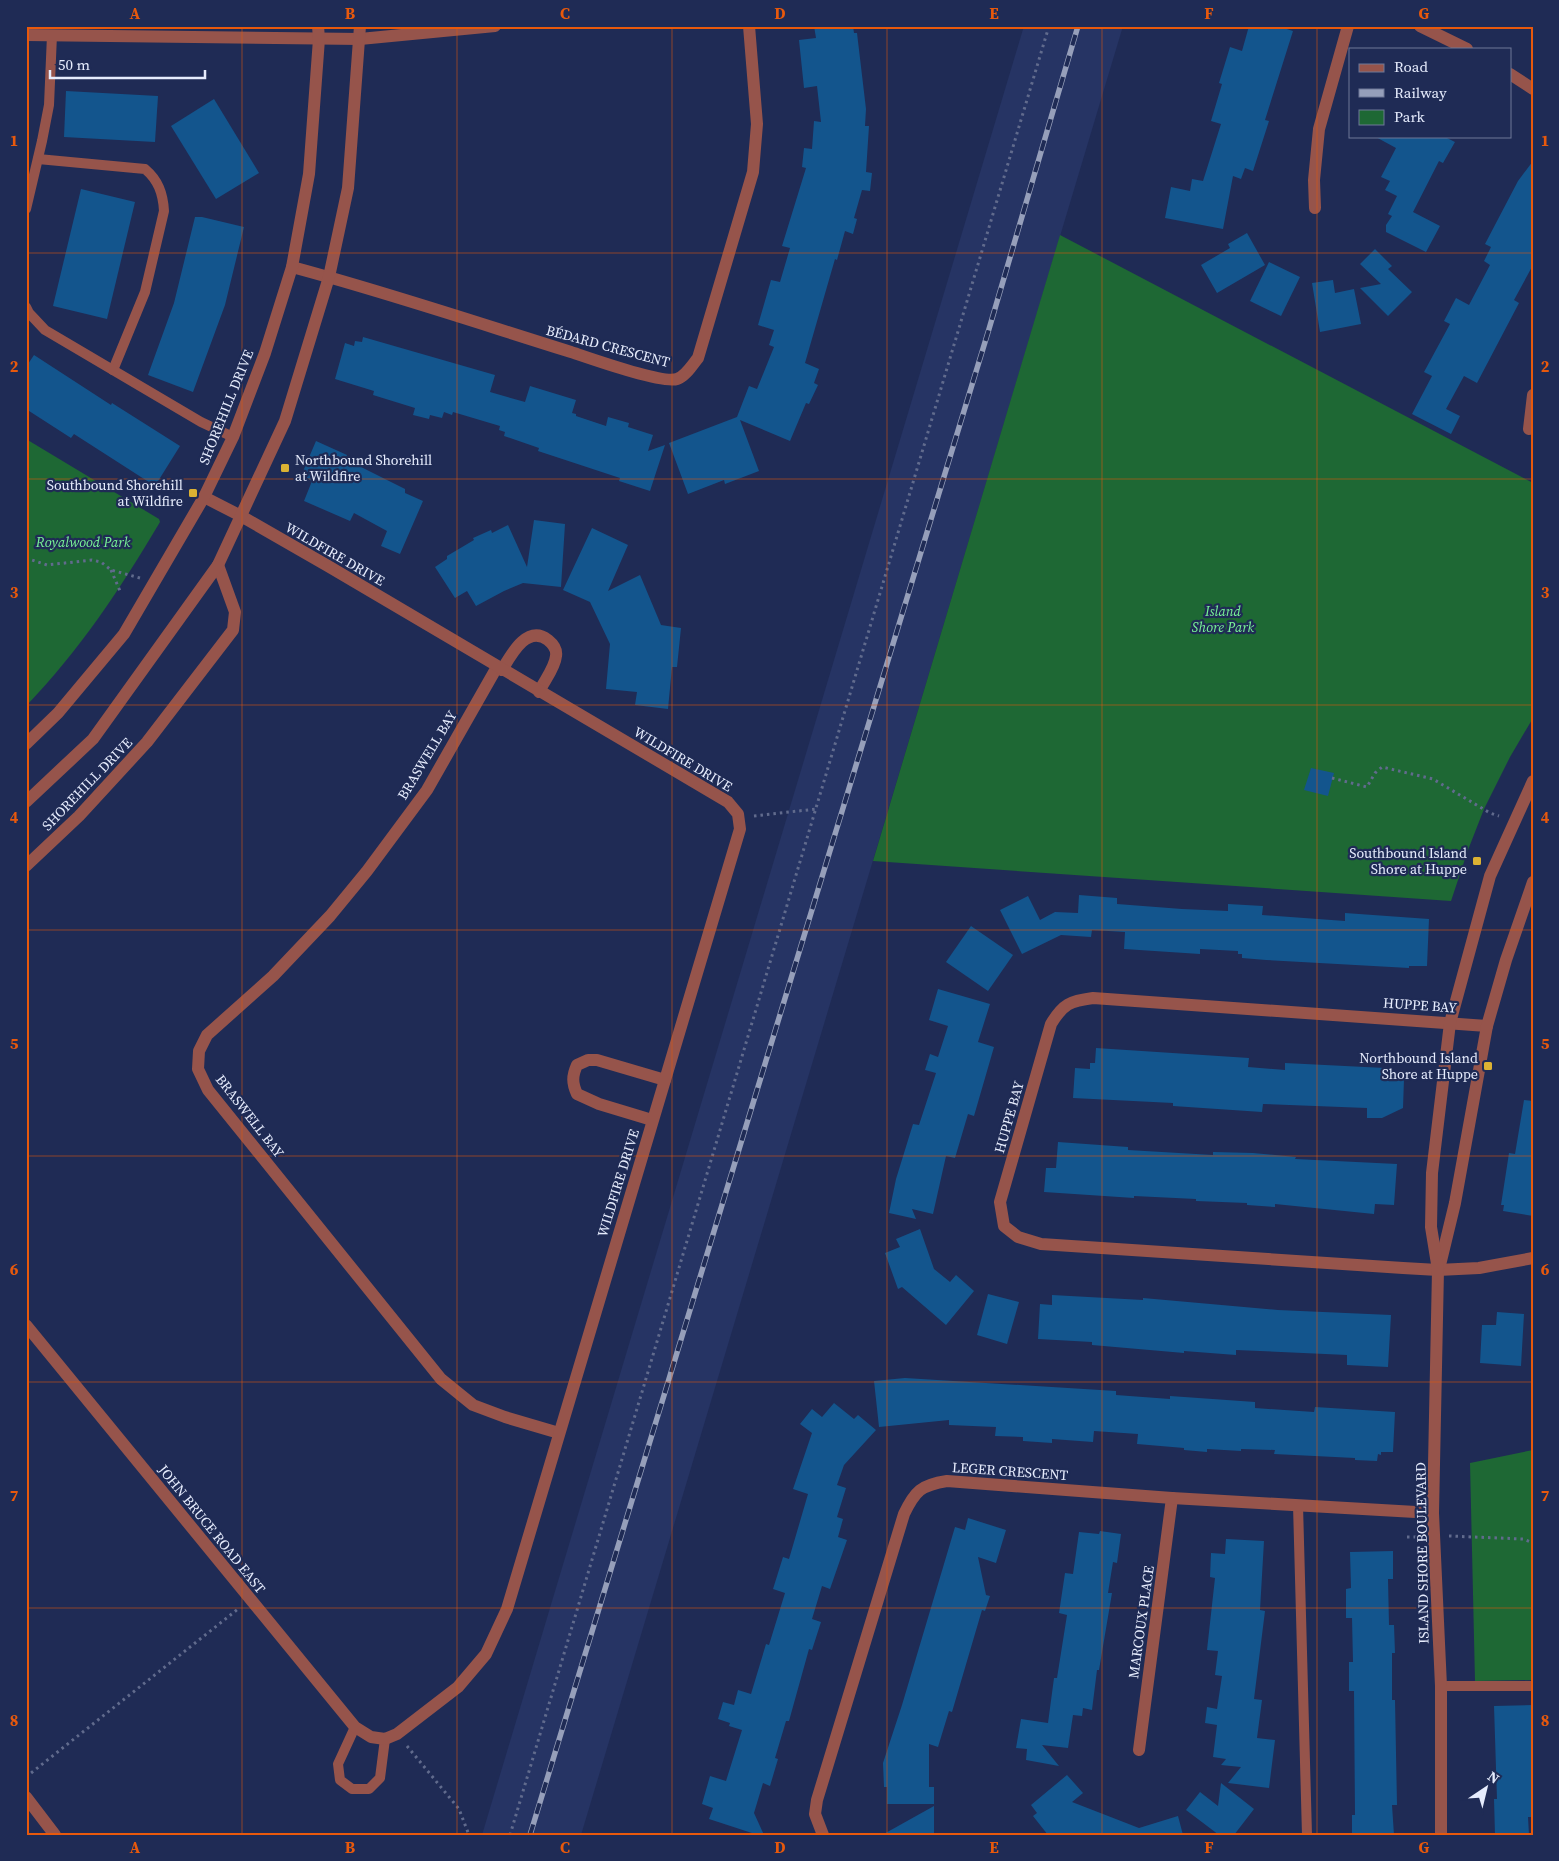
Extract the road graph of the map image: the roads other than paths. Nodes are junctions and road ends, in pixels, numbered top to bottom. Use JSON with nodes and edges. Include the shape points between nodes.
{"nodes":[{"id":1,"x":496,"y":26,"type":"edge"},
{"id":2,"x":750,"y":26,"type":"edge"},
{"id":3,"x":1348,"y":26,"type":"edge"},
{"id":4,"x":1420,"y":26,"type":"edge"},
{"id":5,"x":319,"y":33,"type":"edge"},
{"id":6,"x":360,"y":33,"type":"edge"},
{"id":7,"x":26,"y":34,"type":"edge"},
{"id":8,"x":52,"y":35,"type":"junction"},
{"id":9,"x":1465,"y":48,"type":"edge"},
{"id":10,"x":1512,"y":75,"type":"edge"},
{"id":11,"x":1533,"y":89,"type":"edge"},
{"id":12,"x":38,"y":159,"type":"junction"},
{"id":13,"x":1315,"y":208,"type":"dead end"},
{"id":14,"x":26,"y":209,"type":"edge"},
{"id":15,"x":292,"y":267,"type":"junction"},
{"id":16,"x":329,"y":277,"type":"junction"},
{"id":17,"x":26,"y":307,"type":"edge"},
{"id":18,"x":113,"y":370,"type":"junction"},
{"id":19,"x":1533,"y":395,"type":"edge"},
{"id":20,"x":1530,"y":429,"type":"dead end"},
{"id":21,"x":233,"y":437,"type":"junction"},
{"id":22,"x":204,"y":498,"type":"junction"},
{"id":23,"x":241,"y":516,"type":"junction"},
{"id":24,"x":218,"y":564,"type":"junction"},
{"id":25,"x":499,"y":668,"type":"junction"},
{"id":26,"x":539,"y":692,"type":"junction"},
{"id":27,"x":26,"y":744,"type":"edge"},
{"id":28,"x":1533,"y":781,"type":"edge"},
{"id":29,"x":26,"y":802,"type":"edge"},
{"id":30,"x":26,"y":866,"type":"edge"},
{"id":31,"x":1533,"y":882,"type":"edge"},
{"id":32,"x":1450,"y":1022,"type":"junction"},
{"id":33,"x":1487,"y":1026,"type":"junction"},
{"id":34,"x":665,"y":1080,"type":"junction"},
{"id":35,"x":652,"y":1120,"type":"junction"},
{"id":36,"x":1533,"y":1258,"type":"edge"},
{"id":37,"x":1438,"y":1270,"type":"junction"},
{"id":38,"x":26,"y":1325,"type":"edge"},
{"id":39,"x":559,"y":1433,"type":"junction"},
{"id":40,"x":1172,"y":1498,"type":"junction"},
{"id":41,"x":1298,"y":1505,"type":"junction"},
{"id":42,"x":1433,"y":1513,"type":"junction"},
{"id":43,"x":1441,"y":1686,"type":"junction"},
{"id":44,"x":1533,"y":1686,"type":"edge"},
{"id":45,"x":354,"y":1727,"type":"junction"},
{"id":46,"x":384,"y":1740,"type":"junction"},
{"id":47,"x":1139,"y":1750,"type":"dead end"},
{"id":48,"x":26,"y":1797,"type":"edge"},
{"id":49,"x":55,"y":1835,"type":"edge"},
{"id":50,"x":823,"y":1835,"type":"edge"},
{"id":51,"x":1307,"y":1835,"type":"edge"},
{"id":52,"x":1441,"y":1835,"type":"edge"}],
"edges":[{"from":1,"to":6,"type":"street"},
{"from":2,"to":16,"type":"street","name":"BÉDARD CRESCENT","via":[[757,124],[753,172],[698,358],[677,379],[662,379],[607,364]]},
{"from":3,"to":13,"type":"street","via":[[1319,128]]},
{"from":4,"to":9,"type":"street"},
{"from":5,"to":6,"type":"street"},
{"from":5,"to":8,"type":"street"},
{"from":5,"to":15,"type":"street","name":"SHOREHILL DRIVE","via":[[308,174]]},
{"from":6,"to":16,"type":"street","name":"SHOREHILL DRIVE","via":[[348,188]]},
{"from":7,"to":8,"type":"street"},
{"from":8,"to":12,"type":"lane","via":[[49,105]]},
{"from":10,"to":11,"type":"street"},
{"from":12,"to":14,"type":"lane"},
{"from":12,"to":18,"type":"lane","via":[[145,169],[159,186],[164,211],[145,292]]},
{"from":15,"to":16,"type":"street","name":"BÉDARD CRESCENT"},
{"from":15,"to":21,"type":"street","name":"SHOREHILL DRIVE","via":[[265,354]]},
{"from":16,"to":23,"type":"street","name":"SHOREHILL DRIVE","via":[[285,420]]},
{"from":17,"to":18,"type":"lane","via":[[46,330]]},
{"from":18,"to":21,"type":"lane","via":[[201,422]]},
{"from":19,"to":20,"type":"street"},
{"from":21,"to":22,"type":"street","name":"SHOREHILL DRIVE"},
{"from":22,"to":23,"type":"street","name":"WILDFIRE DRIVE"},
{"from":22,"to":27,"type":"street","name":"SHOREHILL DRIVE","via":[[124,634],[58,713]]},
{"from":23,"to":24,"type":"street","name":"SHOREHILL DRIVE"},
{"from":23,"to":25,"type":"street","name":"WILDFIRE DRIVE"},
{"from":24,"to":29,"type":"street","name":"SHOREHILL DRIVE","via":[[93,739]]},
{"from":24,"to":30,"type":"street","name":"SHOREHILL DRIVE","via":[[235,612],[233,630],[147,742],[80,816]]},
{"from":25,"to":26,"type":"street","name":"WILDFIRE DRIVE"},
{"from":25,"to":26,"type":"street","via":[[518,643],[537,636],[546,638],[554,645],[557,655]]},
{"from":25,"to":39,"type":"street","name":"BRASWELL BAY","via":[[427,790],[367,871],[273,976],[208,1035],[199,1051],[198,1069],[208,1090],[440,1378],[473,1405]]},
{"from":26,"to":34,"type":"street","name":"WILDFIRE DRIVE","via":[[728,802],[738,814],[740,828]]},
{"from":28,"to":32,"type":"street","name":"ISLAND SHORE BOULEVARD","via":[[1490,876]]},
{"from":31,"to":33,"type":"street","name":"ISLAND SHORE BOULEVARD"},
{"from":32,"to":33,"type":"street","name":"HUPPE BAY"},
{"from":32,"to":37,"type":"street","name":"ISLAND SHORE BOULEVARD","via":[[1432,1174],[1431,1227]]},
{"from":32,"to":37,"type":"street","name":"HUPPE BAY","via":[[1093,998],[1076,1000],[1061,1008],[1051,1024],[1000,1202],[1004,1226],[1018,1237],[1041,1244]]},
{"from":33,"to":37,"type":"street","name":"ISLAND SHORE BOULEVARD","via":[[1455,1203]]},
{"from":34,"to":35,"type":"street","name":"WILDFIRE DRIVE"},
{"from":34,"to":35,"type":"street","via":[[597,1060],[577,1065],[573,1074],[572,1084],[577,1094]]},
{"from":35,"to":39,"type":"street","name":"WILDFIRE DRIVE"},
{"from":36,"to":37,"type":"street","name":"HUPPE BAY","via":[[1479,1268]]},
{"from":37,"to":42,"type":"street","name":"ISLAND SHORE BOULEVARD"},
{"from":38,"to":45,"type":"street","name":"JOHN BRUCE ROAD EAST"},
{"from":39,"to":46,"type":"street","name":"WILDFIRE DRIVE","via":[[507,1609],[486,1654],[458,1687],[397,1734]]},
{"from":40,"to":41,"type":"street","name":"LEGER CRESCENT"},
{"from":40,"to":47,"type":"street","name":"MARCOUX PLACE"},
{"from":40,"to":50,"type":"street","name":"LEGER CRESCENT","via":[[947,1481],[918,1490],[904,1514],[818,1800],[815,1814]]},
{"from":41,"to":42,"type":"street","name":"LEGER CRESCENT"},
{"from":41,"to":51,"type":"lane"},
{"from":42,"to":43,"type":"street","name":"ISLAND SHORE BOULEVARD"},
{"from":43,"to":44,"type":"lane"},
{"from":43,"to":52,"type":"street","name":"ISLAND SHORE BOULEVARD"},
{"from":45,"to":46,"type":"street","name":"JOHN BRUCE ROAD EAST","via":[[370,1737]]},
{"from":45,"to":46,"type":"lane","via":[[338,1764],[340,1780],[352,1789],[369,1789],[380,1778]]},
{"from":48,"to":49,"type":"street"}]}
